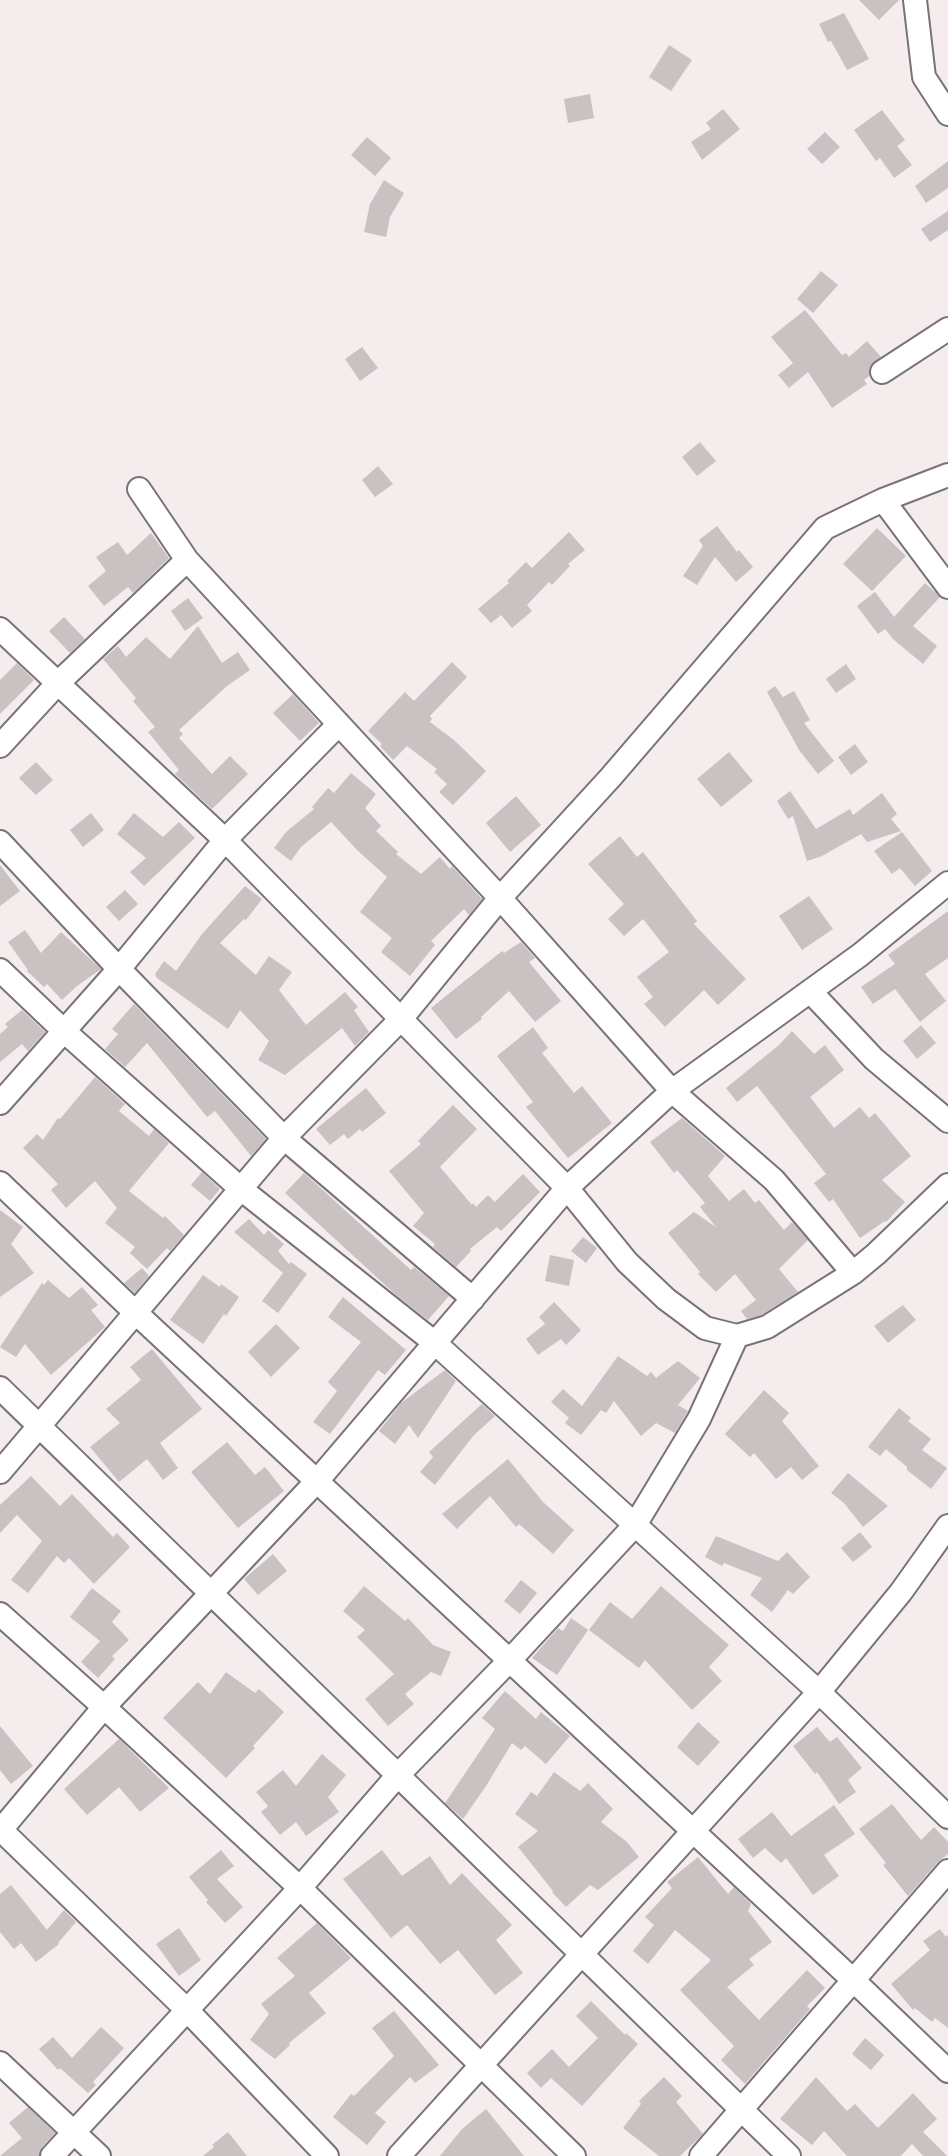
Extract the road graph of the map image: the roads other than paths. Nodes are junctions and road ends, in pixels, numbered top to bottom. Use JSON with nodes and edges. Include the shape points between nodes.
{"nodes":[{"id":1,"x":915,"y":0,"type":"edge"},
{"id":2,"x":948,"y":114,"type":"edge"},
{"id":3,"x":948,"y":329,"type":"edge"},
{"id":4,"x":882,"y":372,"type":"dead end"},
{"id":5,"x":948,"y":475,"type":"edge"},
{"id":6,"x":139,"y":489,"type":"dead end"},
{"id":7,"x":883,"y":500,"type":"junction"},
{"id":8,"x":187,"y":560,"type":"junction"},
{"id":9,"x":948,"y":587,"type":"edge"},
{"id":10,"x":0,"y":629,"type":"edge"},
{"id":11,"x":57,"y":684,"type":"junction"},
{"id":12,"x":339,"y":724,"type":"junction"},
{"id":13,"x":0,"y":746,"type":"edge"},
{"id":14,"x":225,"y":840,"type":"junction"},
{"id":15,"x":0,"y":842,"type":"edge"},
{"id":16,"x":948,"y":883,"type":"edge"},
{"id":17,"x":500,"y":898,"type":"junction"},
{"id":18,"x":119,"y":969,"type":"junction"},
{"id":19,"x":0,"y":970,"type":"edge"},
{"id":20,"x":810,"y":991,"type":"junction"},
{"id":21,"x":401,"y":1018,"type":"junction"},
{"id":22,"x":64,"y":1031,"type":"junction"},
{"id":23,"x":672,"y":1090,"type":"junction"},
{"id":24,"x":0,"y":1103,"type":"edge"},
{"id":25,"x":948,"y":1121,"type":"edge"},
{"id":26,"x":284,"y":1138,"type":"junction"},
{"id":27,"x":0,"y":1184,"type":"edge"},
{"id":28,"x":948,"y":1185,"type":"edge"},
{"id":29,"x":567,"y":1188,"type":"junction"},
{"id":30,"x":241,"y":1189,"type":"junction"},
{"id":31,"x":853,"y":1273,"type":"junction"},
{"id":32,"x":473,"y":1299,"type":"junction"},
{"id":33,"x":136,"y":1313,"type":"junction"},
{"id":34,"x":737,"y":1336,"type":"junction"},
{"id":35,"x":435,"y":1343,"type":"junction"},
{"id":36,"x":0,"y":1388,"type":"edge"},
{"id":37,"x":40,"y":1426,"type":"junction"},
{"id":38,"x":0,"y":1472,"type":"edge"},
{"id":39,"x":317,"y":1481,"type":"junction"},
{"id":40,"x":635,"y":1524,"type":"junction"},
{"id":41,"x":945,"y":1538,"type":"edge"},
{"id":42,"x":211,"y":1593,"type":"junction"},
{"id":43,"x":0,"y":1614,"type":"edge"},
{"id":44,"x":510,"y":1660,"type":"junction"},
{"id":45,"x":819,"y":1692,"type":"junction"},
{"id":46,"x":104,"y":1707,"type":"junction"},
{"id":47,"x":398,"y":1775,"type":"junction"},
{"id":48,"x":948,"y":1817,"type":"edge"},
{"id":49,"x":0,"y":1830,"type":"edge"},
{"id":50,"x":693,"y":1830,"type":"junction"},
{"id":51,"x":948,"y":1871,"type":"edge"},
{"id":52,"x":300,"y":1888,"type":"junction"},
{"id":53,"x":582,"y":1954,"type":"junction"},
{"id":54,"x":853,"y":1980,"type":"junction"},
{"id":55,"x":187,"y":2010,"type":"junction"},
{"id":56,"x":0,"y":2063,"type":"edge"},
{"id":57,"x":481,"y":2065,"type":"junction"},
{"id":58,"x":948,"y":2071,"type":"edge"},
{"id":59,"x":742,"y":2110,"type":"junction"},
{"id":60,"x":75,"y":2131,"type":"junction"},
{"id":61,"x":52,"y":2156,"type":"edge"},
{"id":62,"x":99,"y":2156,"type":"edge"},
{"id":63,"x":327,"y":2156,"type":"edge"},
{"id":64,"x":399,"y":2156,"type":"edge"},
{"id":65,"x":574,"y":2156,"type":"edge"},
{"id":66,"x":701,"y":2156,"type":"edge"},
{"id":67,"x":789,"y":2156,"type":"edge"}],
"edges":[{"from":1,"to":2,"type":"street","via":[[924,77]]},
{"from":3,"to":4,"type":"street"},
{"from":5,"to":7,"type":"street"},
{"from":6,"to":8,"type":"street"},
{"from":7,"to":9,"type":"street"},
{"from":7,"to":17,"type":"street","via":[[825,528],[610,778]]},
{"from":8,"to":11,"type":"street"},
{"from":8,"to":12,"type":"street"},
{"from":10,"to":11,"type":"street"},
{"from":11,"to":13,"type":"street"},
{"from":11,"to":14,"type":"street"},
{"from":12,"to":14,"type":"street"},
{"from":12,"to":17,"type":"street"},
{"from":14,"to":18,"type":"street"},
{"from":14,"to":21,"type":"street"},
{"from":15,"to":18,"type":"street"},
{"from":16,"to":20,"type":"street"},
{"from":17,"to":21,"type":"street"},
{"from":17,"to":23,"type":"street"},
{"from":18,"to":22,"type":"street"},
{"from":18,"to":26,"type":"street"},
{"from":19,"to":22,"type":"street"},
{"from":20,"to":23,"type":"street"},
{"from":20,"to":25,"type":"street","via":[[874,1059]]},
{"from":21,"to":26,"type":"street"},
{"from":21,"to":29,"type":"street"},
{"from":22,"to":24,"type":"street"},
{"from":22,"to":30,"type":"street"},
{"from":23,"to":29,"type":"street"},
{"from":23,"to":31,"type":"street","via":[[774,1180]]},
{"from":26,"to":30,"type":"street"},
{"from":26,"to":32,"type":"street"},
{"from":27,"to":33,"type":"street"},
{"from":28,"to":31,"type":"street"},
{"from":29,"to":32,"type":"street"},
{"from":29,"to":34,"type":"street","via":[[627,1262],[666,1299],[705,1328]]},
{"from":30,"to":33,"type":"street"},
{"from":30,"to":35,"type":"street"},
{"from":31,"to":34,"type":"street","via":[[767,1327]]},
{"from":32,"to":35,"type":"street"},
{"from":33,"to":37,"type":"street"},
{"from":33,"to":39,"type":"street"},
{"from":34,"to":40,"type":"street","via":[[699,1419]]},
{"from":35,"to":39,"type":"street"},
{"from":35,"to":40,"type":"street"},
{"from":36,"to":37,"type":"street"},
{"from":37,"to":38,"type":"street"},
{"from":37,"to":42,"type":"street"},
{"from":39,"to":42,"type":"street"},
{"from":39,"to":44,"type":"street"},
{"from":40,"to":44,"type":"street"},
{"from":40,"to":45,"type":"street"},
{"from":41,"to":45,"type":"street"},
{"from":42,"to":46,"type":"street"},
{"from":42,"to":47,"type":"street"},
{"from":43,"to":46,"type":"street"},
{"from":44,"to":47,"type":"street"},
{"from":44,"to":50,"type":"street"},
{"from":45,"to":48,"type":"street"},
{"from":45,"to":50,"type":"street"},
{"from":46,"to":49,"type":"street"},
{"from":46,"to":52,"type":"street"},
{"from":47,"to":52,"type":"street"},
{"from":47,"to":53,"type":"street"},
{"from":49,"to":55,"type":"street"},
{"from":50,"to":53,"type":"street"},
{"from":50,"to":54,"type":"street"},
{"from":51,"to":54,"type":"street"},
{"from":52,"to":55,"type":"street"},
{"from":52,"to":57,"type":"street"},
{"from":53,"to":57,"type":"street"},
{"from":53,"to":59,"type":"street"},
{"from":54,"to":58,"type":"street"},
{"from":54,"to":59,"type":"street"},
{"from":55,"to":60,"type":"street"},
{"from":55,"to":63,"type":"street"},
{"from":56,"to":60,"type":"street"},
{"from":57,"to":64,"type":"street"},
{"from":57,"to":65,"type":"street"},
{"from":59,"to":66,"type":"street"},
{"from":59,"to":67,"type":"street"},
{"from":60,"to":61,"type":"street"},
{"from":60,"to":62,"type":"street"}]}
